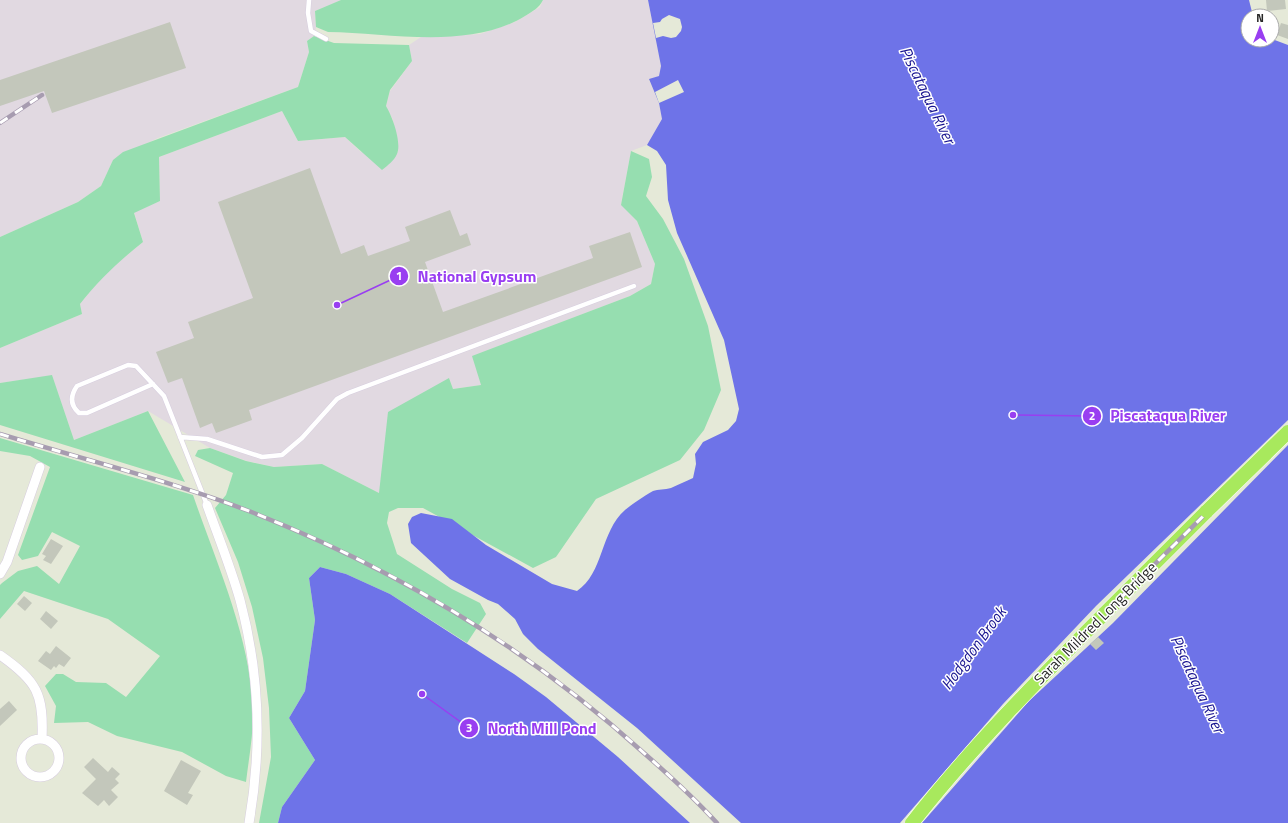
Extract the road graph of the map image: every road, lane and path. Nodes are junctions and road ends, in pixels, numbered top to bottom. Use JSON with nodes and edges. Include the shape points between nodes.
{"nodes":[{"id":1,"x":309,"y":0,"type":"edge"},
{"id":2,"x":326,"y":38,"type":"dead end"},
{"id":3,"x":634,"y":286,"type":"dead end"},
{"id":4,"x":153,"y":384,"type":"junction"},
{"id":5,"x":1288,"y":432,"type":"edge"},
{"id":6,"x":180,"y":437,"type":"junction"},
{"id":7,"x":40,"y":467,"type":"dead end"},
{"id":8,"x":206,"y":505,"type":"joint"},
{"id":9,"x":1,"y":572,"type":"edge"},
{"id":10,"x":0,"y":655,"type":"edge"},
{"id":11,"x":42,"y":739,"type":"junction"},
{"id":12,"x":249,"y":823,"type":"edge"},
{"id":13,"x":912,"y":823,"type":"edge"}],
"edges":[{"from":1,"to":2,"type":"lane","via":[[311,31]]},
{"from":3,"to":6,"type":"lane","via":[[348,392],[337,399],[282,455],[262,457],[207,440]]},
{"from":4,"to":4,"type":"lane","via":[[136,366],[128,365],[77,386],[72,392],[72,401],[79,413],[87,414]]},
{"from":4,"to":6,"type":"lane","via":[[164,396]]},
{"from":5,"to":13,"type":"main road","name":"Sarah Mildred Long Bridge","bridge":true,"via":[[1044,675],[935,794]]},
{"from":6,"to":8,"type":"lane"},
{"from":7,"to":9,"type":"street"},
{"from":8,"to":12,"type":"street","via":[[240,600],[253,659],[258,707],[258,755]]},
{"from":10,"to":11,"type":"street","via":[[25,674],[38,694],[43,718]]},
{"from":11,"to":11,"type":"street","via":[[30,742],[22,758],[26,769],[42,777],[53,772],[59,761],[57,749]]}]}
